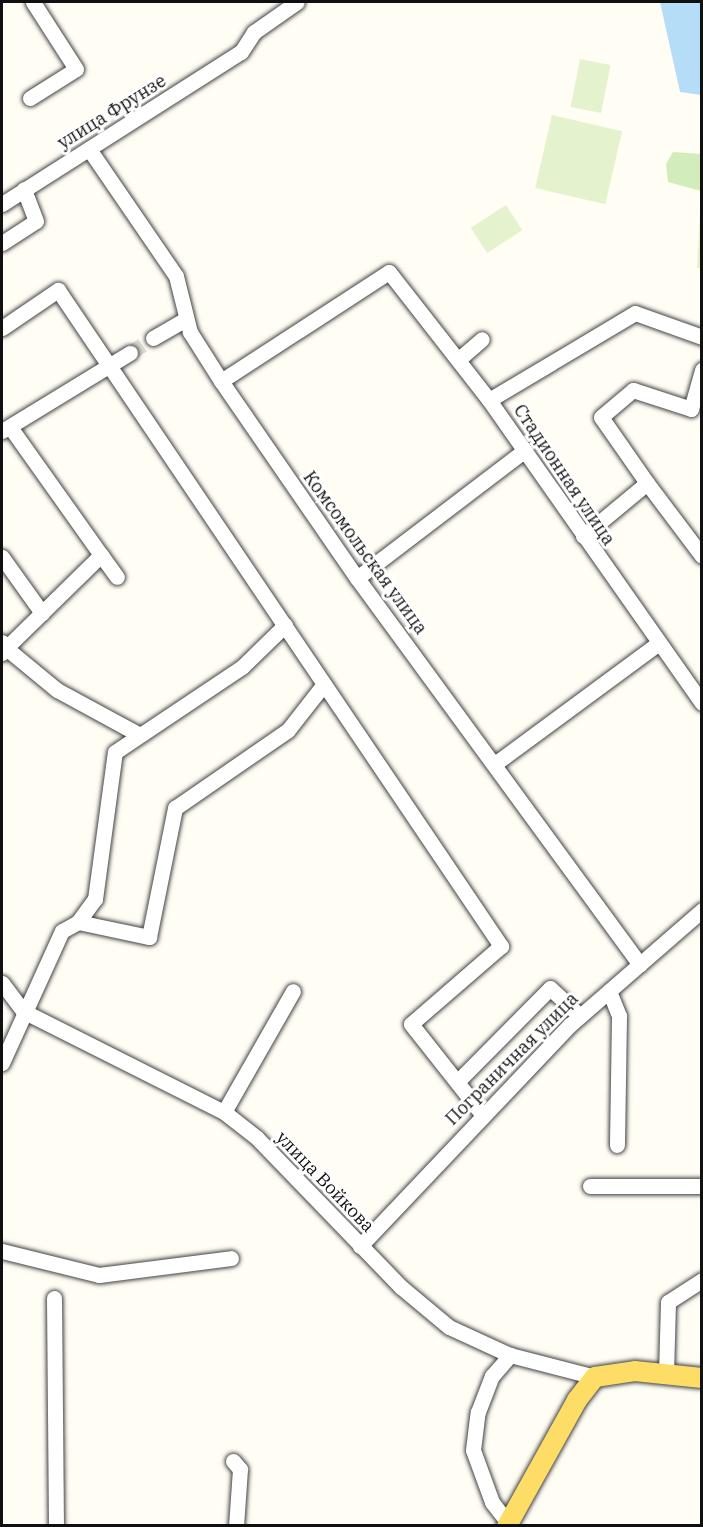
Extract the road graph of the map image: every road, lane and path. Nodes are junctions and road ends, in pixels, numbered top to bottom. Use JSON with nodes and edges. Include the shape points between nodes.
{"nodes":[{"id":1,"x":33,"y":2,"type":"edge"},
{"id":2,"x":297,"y":2,"type":"edge"},
{"id":3,"x":30,"y":98,"type":"dead end"},
{"id":4,"x":89,"y":149,"type":"junction"},
{"id":5,"x":24,"y":189,"type":"junction"},
{"id":6,"x":2,"y":204,"type":"edge"},
{"id":7,"x":2,"y":243,"type":"edge"},
{"id":8,"x":186,"y":319,"type":"junction"},
{"id":9,"x":2,"y":328,"type":"edge"},
{"id":10,"x":702,"y":337,"type":"edge"},
{"id":11,"x":153,"y":339,"type":"tunnel mouth"},
{"id":12,"x":482,"y":339,"type":"dead end"},
{"id":13,"x":130,"y":353,"type":"tunnel mouth"},
{"id":14,"x":459,"y":359,"type":"junction"},
{"id":15,"x":110,"y":367,"type":"junction"},
{"id":16,"x":702,"y":370,"type":"edge"},
{"id":17,"x":221,"y":381,"type":"junction"},
{"id":18,"x":489,"y":400,"type":"junction"},
{"id":19,"x":696,"y":410,"type":"edge"},
{"id":20,"x":6,"y":429,"type":"edge"},
{"id":21,"x":524,"y":451,"type":"junction"},
{"id":22,"x":646,"y":483,"type":"junction"},
{"id":23,"x":583,"y":536,"type":"junction"},
{"id":24,"x":101,"y":555,"type":"junction"},
{"id":25,"x":702,"y":556,"type":"edge"},
{"id":26,"x":2,"y":557,"type":"edge"},
{"id":27,"x":117,"y":577,"type":"dead end"},
{"id":28,"x":357,"y":578,"type":"junction"},
{"id":29,"x":42,"y":613,"type":"junction"},
{"id":30,"x":285,"y":625,"type":"junction"},
{"id":31,"x":656,"y":645,"type":"junction"},
{"id":32,"x":3,"y":647,"type":"edge"},
{"id":33,"x":324,"y":684,"type":"junction"},
{"id":34,"x":702,"y":703,"type":"edge"},
{"id":35,"x":140,"y":735,"type":"junction"},
{"id":36,"x":495,"y":763,"type":"junction"},
{"id":37,"x":702,"y":910,"type":"edge"},
{"id":38,"x":78,"y":922,"type":"junction"},
{"id":39,"x":640,"y":964,"type":"junction"},
{"id":40,"x":2,"y":983,"type":"edge"},
{"id":41,"x":293,"y":991,"type":"dead end"},
{"id":42,"x":609,"y":991,"type":"junction"},
{"id":43,"x":23,"y":1011,"type":"junction"},
{"id":44,"x":580,"y":1016,"type":"junction"},
{"id":45,"x":2,"y":1063,"type":"edge"},
{"id":46,"x":457,"y":1082,"type":"junction"},
{"id":47,"x":224,"y":1112,"type":"junction"},
{"id":48,"x":482,"y":1114,"type":"junction"},
{"id":49,"x":617,"y":1145,"type":"dead end"},
{"id":50,"x":590,"y":1186,"type":"dead end"},
{"id":51,"x":702,"y":1186,"type":"edge"},
{"id":52,"x":360,"y":1246,"type":"junction"},
{"id":53,"x":2,"y":1251,"type":"edge"},
{"id":54,"x":231,"y":1258,"type":"dead end"},
{"id":55,"x":702,"y":1280,"type":"edge"},
{"id":56,"x":54,"y":1298,"type":"dead end"},
{"id":57,"x":510,"y":1354,"type":"junction"},
{"id":58,"x":666,"y":1374,"type":"junction"},
{"id":59,"x":595,"y":1377,"type":"junction"},
{"id":60,"x":702,"y":1378,"type":"edge"},
{"id":61,"x":233,"y":1461,"type":"dead end"},
{"id":62,"x":508,"y":1525,"type":"edge"},
{"id":63,"x":56,"y":1526,"type":"edge"},
{"id":64,"x":236,"y":1526,"type":"edge"}],
"edges":[{"from":1,"to":3,"type":"street","via":[[76,69]]},
{"from":2,"to":4,"type":"street","name":"улица Фрунзе","via":[[254,32],[242,52]]},
{"from":4,"to":5,"type":"street","name":"улица Фрунзе"},
{"from":4,"to":8,"type":"street","name":"Комсомольская улица","via":[[176,276]]},
{"from":5,"to":6,"type":"street","name":"улица Фрунзе"},
{"from":5,"to":7,"type":"street","via":[[36,221]]},
{"from":8,"to":11,"type":"street"},
{"from":8,"to":17,"type":"street","name":"Комсомольская улица"},
{"from":9,"to":15,"type":"street","via":[[58,290]]},
{"from":10,"to":18,"type":"street","via":[[635,313]]},
{"from":12,"to":14,"type":"street"},
{"from":13,"to":15,"type":"street"},
{"from":14,"to":17,"type":"street","name":"Стадионная улица","via":[[389,272]]},
{"from":14,"to":18,"type":"street","name":"Стадионная улица"},
{"from":15,"to":20,"type":"street"},
{"from":15,"to":30,"type":"street"},
{"from":16,"to":19,"type":"street"},
{"from":17,"to":28,"type":"street","name":"Комсомольская улица"},
{"from":18,"to":21,"type":"street","name":"Стадионная улица"},
{"from":19,"to":22,"type":"street","via":[[633,390],[601,417]]},
{"from":20,"to":24,"type":"street"},
{"from":21,"to":23,"type":"street","name":"Стадионная улица"},
{"from":21,"to":28,"type":"street"},
{"from":22,"to":23,"type":"street"},
{"from":22,"to":25,"type":"street"},
{"from":23,"to":31,"type":"street","name":"Стадионная улица"},
{"from":24,"to":27,"type":"street"},
{"from":24,"to":29,"type":"street"},
{"from":26,"to":29,"type":"street"},
{"from":28,"to":36,"type":"street","name":"Комсомольская улица"},
{"from":29,"to":32,"type":"street"},
{"from":30,"to":33,"type":"street"},
{"from":30,"to":35,"type":"street","via":[[242,667]]},
{"from":31,"to":34,"type":"street","name":"Стадионная улица"},
{"from":31,"to":36,"type":"street"},
{"from":32,"to":35,"type":"street","via":[[57,690]]},
{"from":33,"to":38,"type":"street","via":[[288,730],[175,808],[149,937]]},
{"from":33,"to":46,"type":"street","via":[[501,946],[411,1024]]},
{"from":35,"to":38,"type":"street","via":[[115,752],[95,899]]},
{"from":36,"to":39,"type":"street","name":"Комсомольская улица"},
{"from":37,"to":39,"type":"street","name":"Пограничная улица"},
{"from":38,"to":43,"type":"street","via":[[62,931]]},
{"from":39,"to":42,"type":"street","name":"Пограничная улица"},
{"from":40,"to":43,"type":"street"},
{"from":41,"to":47,"type":"street"},
{"from":42,"to":44,"type":"street","name":"Пограничная улица"},
{"from":42,"to":49,"type":"street","via":[[619,1016]]},
{"from":43,"to":45,"type":"street"},
{"from":43,"to":47,"type":"street","name":"улица Войкова"},
{"from":44,"to":46,"type":"street","via":[[550,987]]},
{"from":44,"to":48,"type":"street","name":"Пограничная улица"},
{"from":46,"to":48,"type":"street"},
{"from":47,"to":52,"type":"street","name":"улица Войкова"},
{"from":48,"to":52,"type":"street","name":"Пограничная улица"},
{"from":50,"to":51,"type":"street"},
{"from":52,"to":57,"type":"street","name":"улица Войкова","via":[[449,1327]]},
{"from":53,"to":54,"type":"street","via":[[99,1275]]},
{"from":55,"to":58,"type":"street","via":[[668,1302]]},
{"from":56,"to":63,"type":"street"},
{"from":57,"to":59,"type":"street","name":"улица Войкова"},
{"from":57,"to":62,"type":"street","via":[[492,1376],[478,1412],[473,1450],[492,1502]]},
{"from":58,"to":59,"type":"main road","via":[[635,1371]]},
{"from":58,"to":60,"type":"main road"},
{"from":59,"to":62,"type":"main road","via":[[577,1400]]},
{"from":61,"to":64,"type":"street","via":[[240,1469]]}]}
